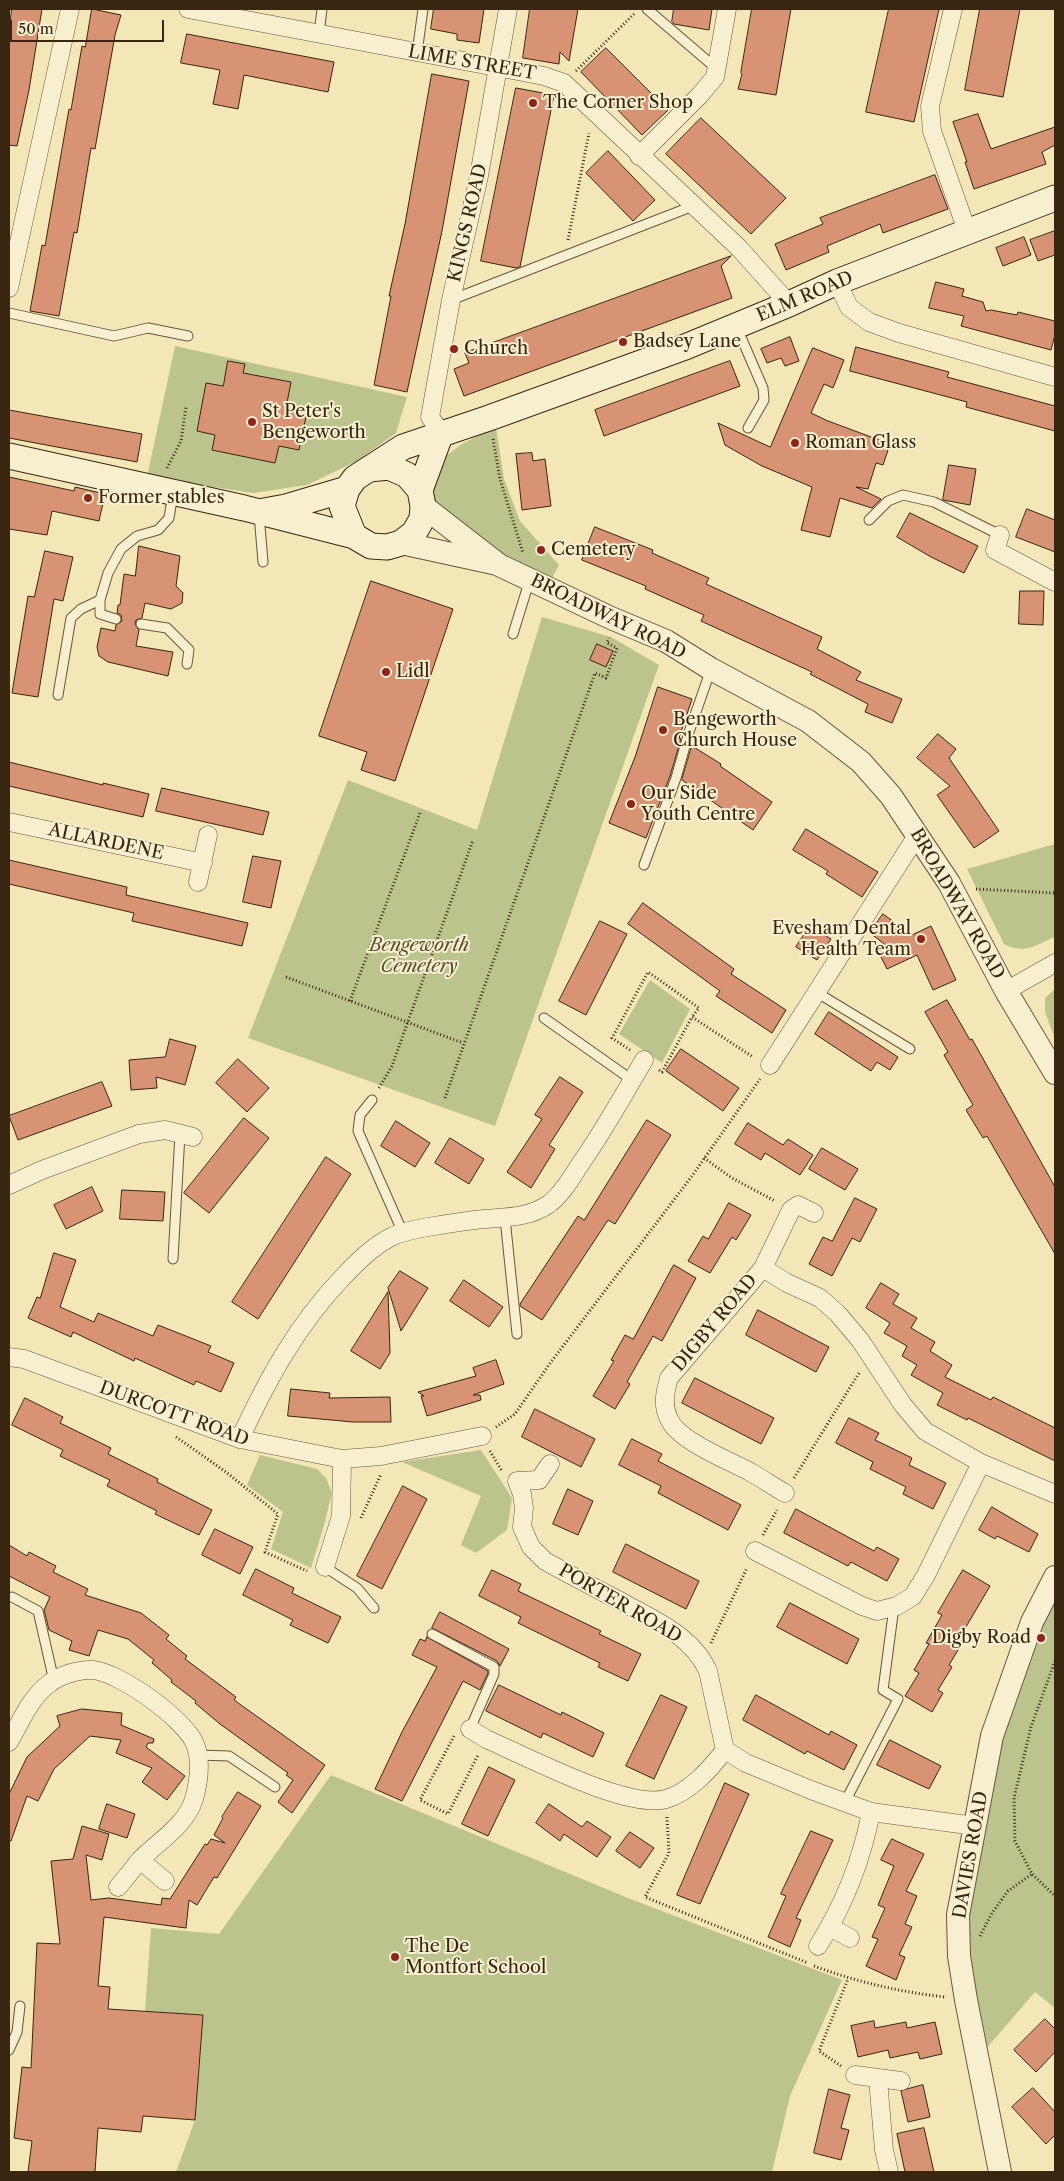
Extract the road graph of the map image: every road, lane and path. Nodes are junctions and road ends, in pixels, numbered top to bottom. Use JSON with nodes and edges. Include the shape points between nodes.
{"nodes":[{"id":1,"x":70,"y":9,"type":"edge"},
{"id":2,"x":188,"y":9,"type":"edge"},
{"id":3,"x":322,"y":9,"type":"edge"},
{"id":4,"x":423,"y":9,"type":"edge"},
{"id":5,"x":508,"y":9,"type":"edge"},
{"id":6,"x":640,"y":9,"type":"edge"},
{"id":7,"x":647,"y":9,"type":"edge"},
{"id":8,"x":727,"y":9,"type":"edge"},
{"id":9,"x":953,"y":9,"type":"edge"},
{"id":10,"x":318,"y":34,"type":"junction"},
{"id":11,"x":417,"y":53,"type":"junction"},
{"id":12,"x":498,"y":68,"type":"junction"},
{"id":13,"x":716,"y":68,"type":"junction"},
{"id":14,"x":564,"y":83,"type":"junction"},
{"id":15,"x":594,"y":111,"type":"junction"},
{"id":16,"x":639,"y":156,"type":"junction"},
{"id":17,"x":1055,"y":198,"type":"edge"},
{"id":18,"x":693,"y":206,"type":"junction"},
{"id":19,"x":967,"y":231,"type":"junction"},
{"id":20,"x":13,"y":250,"type":"edge"},
{"id":21,"x":565,"y":255,"type":"junction"},
{"id":22,"x":837,"y":282,"type":"junction"},
{"id":23,"x":9,"y":288,"type":"edge"},
{"id":24,"x":450,"y":300,"type":"junction"},
{"id":25,"x":789,"y":304,"type":"junction"},
{"id":26,"x":9,"y":313,"type":"edge"},
{"id":27,"x":736,"y":326,"type":"junction"},
{"id":28,"x":188,"y":336,"type":"dead end"},
{"id":29,"x":1055,"y":377,"type":"edge"},
{"id":30,"x":186,"y":407,"type":"dead end"},
{"id":31,"x":489,"y":418,"type":"junction"},
{"id":32,"x":748,"y":428,"type":"dead end"},
{"id":33,"x":441,"y":434,"type":"junction"},
{"id":34,"x":9,"y":456,"type":"edge"},
{"id":35,"x":369,"y":469,"type":"junction"},
{"id":36,"x":346,"y":489,"type":"junction"},
{"id":37,"x":167,"y":492,"type":"junction"},
{"id":38,"x":422,"y":498,"type":"junction"},
{"id":39,"x":259,"y":512,"type":"junction"},
{"id":40,"x":869,"y":520,"type":"dead end"},
{"id":41,"x":354,"y":536,"type":"junction"},
{"id":42,"x":1000,"y":536,"type":"joint"},
{"id":43,"x":401,"y":543,"type":"junction"},
{"id":44,"x":263,"y":562,"type":"dead end"},
{"id":45,"x":499,"y":564,"type":"junction"},
{"id":46,"x":530,"y":579,"type":"junction"},
{"id":47,"x":1055,"y":582,"type":"edge"},
{"id":48,"x":100,"y":600,"type":"junction"},
{"id":49,"x":116,"y":619,"type":"dead end"},
{"id":50,"x":619,"y":620,"type":"junction"},
{"id":51,"x":141,"y":624,"type":"dead end"},
{"id":52,"x":513,"y":634,"type":"dead end"},
{"id":53,"x":187,"y":664,"type":"dead end"},
{"id":54,"x":711,"y":669,"type":"junction"},
{"id":55,"x":58,"y":695,"type":"dead end"},
{"id":56,"x":420,"y":813,"type":"dead end"},
{"id":57,"x":9,"y":822,"type":"edge"},
{"id":58,"x":918,"y":834,"type":"junction"},
{"id":59,"x":208,"y":835,"type":"dead end"},
{"id":60,"x":472,"y":840,"type":"dead end"},
{"id":61,"x":203,"y":863,"type":"junction"},
{"id":62,"x":644,"y":865,"type":"dead end"},
{"id":63,"x":198,"y":882,"type":"dead end"},
{"id":64,"x":951,"y":887,"type":"junction"},
{"id":65,"x":1055,"y":893,"type":"edge"},
{"id":66,"x":1055,"y":963,"type":"edge"},
{"id":67,"x":286,"y":977,"type":"dead end"},
{"id":68,"x":1006,"y":991,"type":"junction"},
{"id":69,"x":816,"y":992,"type":"junction"},
{"id":70,"x":350,"y":1001,"type":"junction"},
{"id":71,"x":692,"y":1017,"type":"junction"},
{"id":72,"x":544,"y":1018,"type":"dead end"},
{"id":73,"x":408,"y":1022,"type":"junction"},
{"id":74,"x":463,"y":1043,"type":"junction"},
{"id":75,"x":910,"y":1049,"type":"dead end"},
{"id":76,"x":644,"y":1060,"type":"junction"},
{"id":77,"x":770,"y":1065,"type":"junction"},
{"id":78,"x":1055,"y":1074,"type":"edge"},
{"id":79,"x":632,"y":1080,"type":"junction"},
{"id":80,"x":445,"y":1098,"type":"dead end"},
{"id":81,"x":372,"y":1100,"type":"joint"},
{"id":82,"x":186,"y":1135,"type":"joint"},
{"id":83,"x":704,"y":1158,"type":"junction"},
{"id":84,"x":9,"y":1185,"type":"edge"},
{"id":85,"x":791,"y":1210,"type":"junction"},
{"id":86,"x":814,"y":1213,"type":"dead end"},
{"id":87,"x":505,"y":1218,"type":"junction"},
{"id":88,"x":402,"y":1233,"type":"junction"},
{"id":89,"x":173,"y":1259,"type":"dead end"},
{"id":90,"x":762,"y":1268,"type":"junction"},
{"id":91,"x":517,"y":1334,"type":"dead end"},
{"id":92,"x":9,"y":1357,"type":"edge"},
{"id":93,"x":171,"y":1433,"type":"dead end"},
{"id":94,"x":482,"y":1436,"type":"junction"},
{"id":95,"x":240,"y":1439,"type":"junction"},
{"id":96,"x":389,"y":1455,"type":"junction"},
{"id":97,"x":342,"y":1459,"type":"junction"},
{"id":98,"x":981,"y":1463,"type":"junction"},
{"id":99,"x":550,"y":1464,"type":"dead end"},
{"id":100,"x":517,"y":1480,"type":"junction"},
{"id":101,"x":785,"y":1493,"type":"dead end"},
{"id":102,"x":1055,"y":1494,"type":"edge"},
{"id":103,"x":359,"y":1523,"type":"dead end"},
{"id":104,"x":755,"y":1551,"type":"dead end"},
{"id":105,"x":325,"y":1567,"type":"joint"},
{"id":106,"x":308,"y":1571,"type":"dead end"},
{"id":107,"x":1054,"y":1584,"type":"edge"},
{"id":108,"x":12,"y":1597,"type":"dead end"},
{"id":109,"x":894,"y":1607,"type":"junction"},
{"id":110,"x":374,"y":1608,"type":"dead end"},
{"id":111,"x":432,"y":1634,"type":"dead end"},
{"id":112,"x":1055,"y":1660,"type":"edge"},
{"id":113,"x":54,"y":1681,"type":"junction"},
{"id":114,"x":470,"y":1730,"type":"junction"},
{"id":115,"x":486,"y":1739,"type":"junction"},
{"id":116,"x":9,"y":1742,"type":"edge"},
{"id":117,"x":725,"y":1750,"type":"junction"},
{"id":118,"x":198,"y":1755,"type":"junction"},
{"id":119,"x":275,"y":1787,"type":"dead end"},
{"id":120,"x":667,"y":1799,"type":"junction"},
{"id":121,"x":845,"y":1802,"type":"junction"},
{"id":122,"x":871,"y":1812,"type":"junction"},
{"id":123,"x":975,"y":1826,"type":"junction"},
{"id":124,"x":140,"y":1860,"type":"junction"},
{"id":125,"x":1032,"y":1874,"type":"junction"},
{"id":126,"x":165,"y":1881,"type":"dead end"},
{"id":127,"x":118,"y":1888,"type":"dead end"},
{"id":128,"x":1055,"y":1896,"type":"edge"},
{"id":129,"x":830,"y":1927,"type":"junction"},
{"id":130,"x":850,"y":1938,"type":"dead end"},
{"id":131,"x":818,"y":1946,"type":"dead end"},
{"id":132,"x":959,"y":1956,"type":"junction"},
{"id":133,"x":848,"y":1979,"type":"junction"},
{"id":134,"x":966,"y":2000,"type":"junction"},
{"id":135,"x":20,"y":2006,"type":"dead end"},
{"id":136,"x":9,"y":2050,"type":"edge"},
{"id":137,"x":855,"y":2075,"type":"joint"},
{"id":138,"x":878,"y":2079,"type":"junction"},
{"id":139,"x":902,"y":2081,"type":"dead end"},
{"id":140,"x":889,"y":2172,"type":"edge"},
{"id":141,"x":1000,"y":2172,"type":"edge"}],
"edges":[{"from":1,"to":20,"type":"street"},
{"from":2,"to":10,"type":"street","name":"LIME STREET"},
{"from":3,"to":10,"type":"lane"},
{"from":4,"to":11,"type":"lane"},
{"from":5,"to":12,"type":"street","name":"KINGS ROAD"},
{"from":6,"to":14,"type":"path"},
{"from":7,"to":13,"type":"lane"},
{"from":8,"to":13,"type":"street"},
{"from":9,"to":19,"type":"street","via":[[930,106],[932,131]]},
{"from":10,"to":11,"type":"street","name":"LIME STREET"},
{"from":11,"to":12,"type":"street","name":"LIME STREET"},
{"from":12,"to":14,"type":"street","name":"LIME STREET"},
{"from":12,"to":24,"type":"street","name":"KINGS ROAD","via":[[479,176]]},
{"from":13,"to":16,"type":"street","via":[[715,77],[700,95]]},
{"from":14,"to":15,"type":"street","name":"LIME STREET"},
{"from":15,"to":16,"type":"street","name":"LIME STREET"},
{"from":15,"to":21,"type":"path"},
{"from":16,"to":18,"type":"street","name":"LIME STREET"},
{"from":17,"to":19,"type":"main road","name":"ELM ROAD"},
{"from":18,"to":21,"type":"lane"},
{"from":18,"to":25,"type":"street","name":"LIME STREET","via":[[739,248]]},
{"from":19,"to":22,"type":"main road","name":"ELM ROAD"},
{"from":20,"to":23,"type":"street"},
{"from":21,"to":24,"type":"lane"},
{"from":22,"to":25,"type":"main road","name":"ELM ROAD"},
{"from":22,"to":29,"type":"street","via":[[849,307],[869,322]]},
{"from":24,"to":33,"type":"street","name":"KINGS ROAD","via":[[430,417]]},
{"from":25,"to":27,"type":"main road","name":"ELM ROAD"},
{"from":26,"to":28,"type":"lane","via":[[114,336],[148,328]]},
{"from":27,"to":31,"type":"main road","name":"ELM ROAD"},
{"from":27,"to":32,"type":"lane","via":[[763,388],[764,400]]},
{"from":30,"to":37,"type":"path","via":[[181,442],[169,462]]},
{"from":31,"to":33,"type":"main road","name":"ELM ROAD"},
{"from":31,"to":46,"type":"path","via":[[500,479]]},
{"from":33,"to":35,"type":"main road","name":"ELM ROAD","via":[[403,447]]},
{"from":33,"to":38,"type":"main road"},
{"from":34,"to":37,"type":"main road"},
{"from":35,"to":36,"type":"main road"},
{"from":35,"to":38,"type":"main road","via":[[388,467],[407,474]]},
{"from":36,"to":39,"type":"main road"},
{"from":36,"to":41,"type":"main road","via":[[342,506]]},
{"from":37,"to":39,"type":"main road"},
{"from":37,"to":48,"type":"lane","via":[[169,518],[158,530],[137,536],[121,549],[108,573]]},
{"from":38,"to":43,"type":"main road","via":[[422,519],[414,533]]},
{"from":38,"to":45,"type":"street","name":"BROADWAY ROAD"},
{"from":39,"to":41,"type":"main road"},
{"from":39,"to":44,"type":"lane"},
{"from":40,"to":42,"type":"lane","via":[[888,501],[903,494],[934,502]]},
{"from":41,"to":43,"type":"main road","via":[[371,546]]},
{"from":42,"to":47,"type":"street","via":[[995,550]]},
{"from":43,"to":45,"type":"street","name":"BROADWAY ROAD"},
{"from":45,"to":46,"type":"street","name":"BROADWAY ROAD"},
{"from":46,"to":50,"type":"street","name":"BROADWAY ROAD"},
{"from":46,"to":52,"type":"lane"},
{"from":48,"to":49,"type":"lane","via":[[100,614]]},
{"from":48,"to":55,"type":"lane","via":[[71,618]]},
{"from":50,"to":54,"type":"street","name":"BROADWAY ROAD","via":[[666,641]]},
{"from":50,"to":74,"type":"path","via":[[607,642],[617,648],[612,663],[606,678],[595,673]]},
{"from":51,"to":53,"type":"lane","via":[[167,628],[189,650]]},
{"from":54,"to":58,"type":"street","name":"BROADWAY ROAD","via":[[808,721],[861,762]]},
{"from":54,"to":62,"type":"lane"},
{"from":56,"to":70,"type":"path"},
{"from":57,"to":61,"type":"street","name":"ALLARDENE"},
{"from":58,"to":64,"type":"street","name":"BROADWAY ROAD"},
{"from":58,"to":69,"type":"street"},
{"from":59,"to":61,"type":"street"},
{"from":60,"to":73,"type":"path"},
{"from":61,"to":63,"type":"street"},
{"from":64,"to":65,"type":"path"},
{"from":64,"to":68,"type":"street","name":"BROADWAY ROAD"},
{"from":66,"to":68,"type":"street"},
{"from":67,"to":70,"type":"path"},
{"from":68,"to":78,"type":"street","name":"BROADWAY ROAD"},
{"from":69,"to":75,"type":"lane"},
{"from":69,"to":77,"type":"street"},
{"from":70,"to":73,"type":"path"},
{"from":71,"to":76,"type":"path","via":[[662,1072]]},
{"from":71,"to":76,"type":"path","via":[[699,1008],[648,972],[612,1038]]},
{"from":71,"to":77,"type":"path","via":[[733,1046]]},
{"from":72,"to":79,"type":"lane"},
{"from":73,"to":74,"type":"path"},
{"from":73,"to":81,"type":"path","via":[[392,1066]]},
{"from":74,"to":80,"type":"path"},
{"from":76,"to":79,"type":"street"},
{"from":77,"to":83,"type":"path"},
{"from":79,"to":87,"type":"street","via":[[600,1136],[569,1182],[551,1202],[536,1212]]},
{"from":81,"to":88,"type":"lane","via":[[360,1115],[358,1131]]},
{"from":82,"to":84,"type":"street","via":[[165,1130],[139,1134]]},
{"from":82,"to":89,"type":"lane"},
{"from":83,"to":85,"type":"path","via":[[732,1178]]},
{"from":83,"to":94,"type":"path","via":[[551,1362],[516,1414]]},
{"from":85,"to":86,"type":"street","via":[[798,1205]]},
{"from":85,"to":90,"type":"street","name":"DIGBY ROAD"},
{"from":87,"to":88,"type":"street"},
{"from":87,"to":91,"type":"lane"},
{"from":88,"to":95,"type":"street","via":[[361,1258],[310,1315],[278,1361]]},
{"from":90,"to":98,"type":"street","name":"DIGBY ROAD","via":[[820,1298],[838,1314],[925,1431]]},
{"from":90,"to":101,"type":"street","name":"DIGBY ROAD","via":[[670,1378],[665,1404],[669,1421],[683,1435]]},
{"from":92,"to":95,"type":"street","name":"DURCOTT ROAD","via":[[24,1359]]},
{"from":93,"to":106,"type":"path","via":[[278,1514],[265,1552]]},
{"from":94,"to":96,"type":"street","name":"DURCOTT ROAD"},
{"from":94,"to":100,"type":"path","via":[[505,1475]]},
{"from":95,"to":97,"type":"street","name":"DURCOTT ROAD"},
{"from":96,"to":97,"type":"street","name":"DURCOTT ROAD"},
{"from":96,"to":103,"type":"path"},
{"from":97,"to":105,"type":"street","via":[[341,1516]]},
{"from":98,"to":102,"type":"street","name":"DIGBY ROAD"},
{"from":98,"to":109,"type":"street","via":[[913,1596]]},
{"from":99,"to":100,"type":"street","via":[[539,1480]]},
{"from":100,"to":117,"type":"street","name":"PORTER ROAD","via":[[524,1508],[522,1527],[531,1547],[545,1561],[667,1628],[703,1659]]},
{"from":104,"to":109,"type":"street","via":[[862,1606],[877,1610]]},
{"from":105,"to":110,"type":"lane","via":[[357,1588]]},
{"from":107,"to":123,"type":"street","name":"DAVIES ROAD","via":[[1032,1622],[992,1736]]},
{"from":108,"to":113,"type":"lane","via":[[38,1611]]},
{"from":109,"to":121,"type":"lane","via":[[883,1690],[898,1698]]},
{"from":111,"to":114,"type":"lane","via":[[494,1667]]},
{"from":112,"to":125,"type":"path","via":[[1031,1727],[1014,1798],[1015,1841]]},
{"from":113,"to":116,"type":"street","via":[[40,1692]]},
{"from":113,"to":118,"type":"street","via":[[80,1671],[93,1670],[130,1684],[166,1712],[194,1742]]},
{"from":114,"to":115,"type":"street"},
{"from":114,"to":115,"type":"path","via":[[460,1725],[420,1800],[448,1814]]},
{"from":115,"to":120,"type":"street","via":[[603,1790],[634,1800]]},
{"from":117,"to":120,"type":"street","via":[[686,1789]]},
{"from":117,"to":121,"type":"street","via":[[754,1766]]},
{"from":118,"to":119,"type":"lane","via":[[230,1756]]},
{"from":118,"to":124,"type":"street","via":[[199,1776],[194,1802],[167,1837]]},
{"from":120,"to":133,"type":"path","via":[[669,1853],[646,1897]]},
{"from":121,"to":122,"type":"street"},
{"from":122,"to":123,"type":"street"},
{"from":122,"to":129,"type":"street","via":[[865,1843]]},
{"from":123,"to":132,"type":"street","name":"DAVIES ROAD","via":[[958,1915]]},
{"from":124,"to":126,"type":"street"},
{"from":124,"to":127,"type":"street"},
{"from":125,"to":128,"type":"path"},
{"from":125,"to":132,"type":"path","via":[[1008,1891],[992,1913],[975,1947]]},
{"from":129,"to":130,"type":"street"},
{"from":129,"to":131,"type":"street"},
{"from":132,"to":134,"type":"street","name":"DAVIES ROAD"},
{"from":133,"to":134,"type":"path","via":[[908,1993]]},
{"from":133,"to":137,"type":"path","via":[[819,2051]]},
{"from":134,"to":141,"type":"street","name":"DAVIES ROAD"},
{"from":135,"to":136,"type":"lane","via":[[18,2032]]},
{"from":137,"to":138,"type":"street"},
{"from":138,"to":139,"type":"street"},
{"from":138,"to":140,"type":"street"}]}
